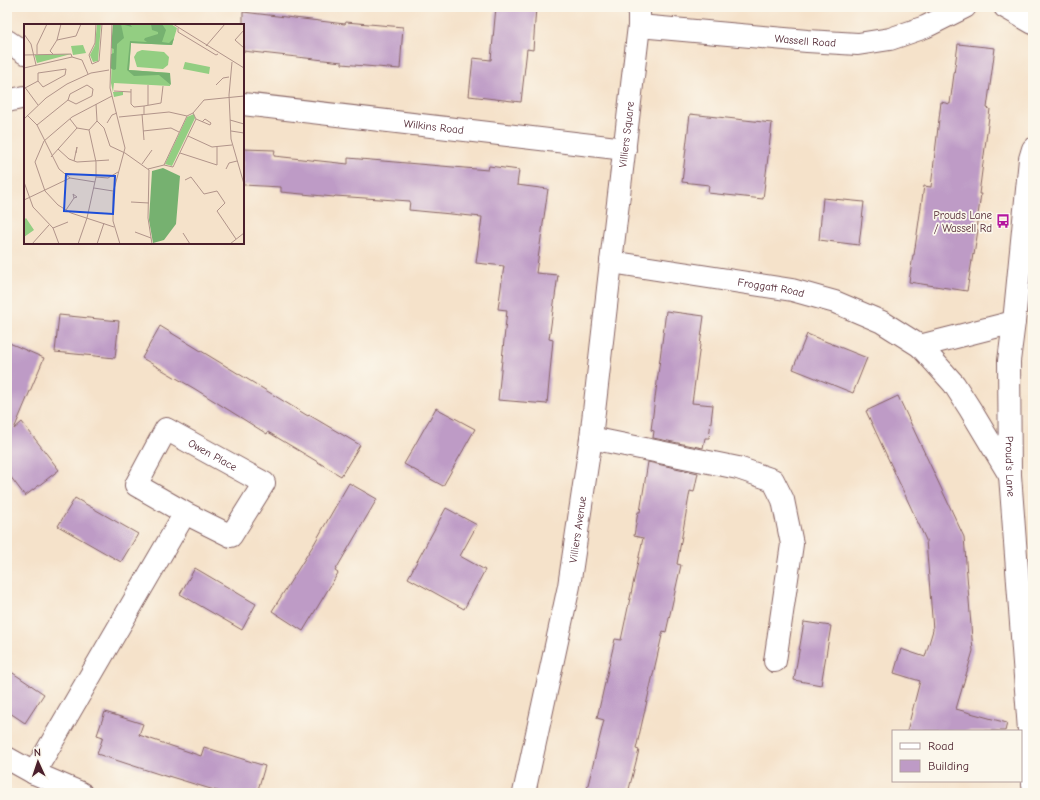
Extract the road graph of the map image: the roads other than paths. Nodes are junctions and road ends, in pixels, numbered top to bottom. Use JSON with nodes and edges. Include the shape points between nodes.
{"nodes":[{"id":1,"x":965,"y":7,"type":"edge"},
{"id":2,"x":1005,"y":7,"type":"edge"},
{"id":3,"x":639,"y":16,"type":"edge"},
{"id":4,"x":1033,"y":23,"type":"edge"},
{"id":5,"x":7,"y":41,"type":"edge"},
{"id":6,"x":24,"y":52,"type":"edge"},
{"id":7,"x":24,"y":97,"type":"edge"},
{"id":8,"x":7,"y":101,"type":"edge"},
{"id":9,"x":244,"y":104,"type":"edge"},
{"id":10,"x":624,"y":149,"type":"junction"},
{"id":11,"x":1033,"y":149,"type":"edge"},
{"id":12,"x":610,"y":262,"type":"junction"},
{"id":13,"x":1014,"y":322,"type":"junction"},
{"id":14,"x":920,"y":346,"type":"junction"},
{"id":15,"x":591,"y":438,"type":"junction"},
{"id":16,"x":1010,"y":475,"type":"junction"},
{"id":17,"x":184,"y":513,"type":"junction"},
{"id":18,"x":775,"y":662,"type":"dead end"},
{"id":19,"x":7,"y":758,"type":"edge"},
{"id":20,"x":34,"y":773,"type":"junction"},
{"id":21,"x":1033,"y":784,"type":"edge"},
{"id":22,"x":81,"y":793,"type":"edge"},
{"id":23,"x":524,"y":793,"type":"edge"}],
"edges":[{"from":1,"to":3,"type":"street","name":"Wassell Road","via":[[925,28],[890,39],[858,44],[807,41]]},
{"from":2,"to":4,"type":"street"},
{"from":3,"to":10,"type":"street","name":"Villiers Square"},
{"from":5,"to":6,"type":"street"},
{"from":7,"to":8,"type":"street"},
{"from":9,"to":10,"type":"street","name":"Wilkins Road"},
{"from":10,"to":12,"type":"street","name":"Villiers Square"},
{"from":11,"to":13,"type":"street","name":"Proud's Lane"},
{"from":12,"to":14,"type":"street","name":"Froggatt Road","via":[[792,290],[835,302],[882,322]]},
{"from":12,"to":15,"type":"street","name":"Villiers Avenue"},
{"from":13,"to":14,"type":"street"},
{"from":13,"to":16,"type":"street","name":"Proud's Lane","via":[[1009,361]]},
{"from":14,"to":16,"type":"street","name":"Froggatt Road","via":[[954,384]]},
{"from":15,"to":18,"type":"street","via":[[738,468],[773,480],[782,500],[792,544]]},
{"from":15,"to":23,"type":"street","name":"Villiers Avenue","via":[[569,586]]},
{"from":16,"to":21,"type":"street","name":"Proud's Lane"},
{"from":17,"to":17,"type":"street","name":"Owen Place","via":[[136,485],[166,429],[264,482],[231,536]]},
{"from":17,"to":20,"type":"street"},
{"from":19,"to":20,"type":"street"},
{"from":20,"to":22,"type":"street"}]}
